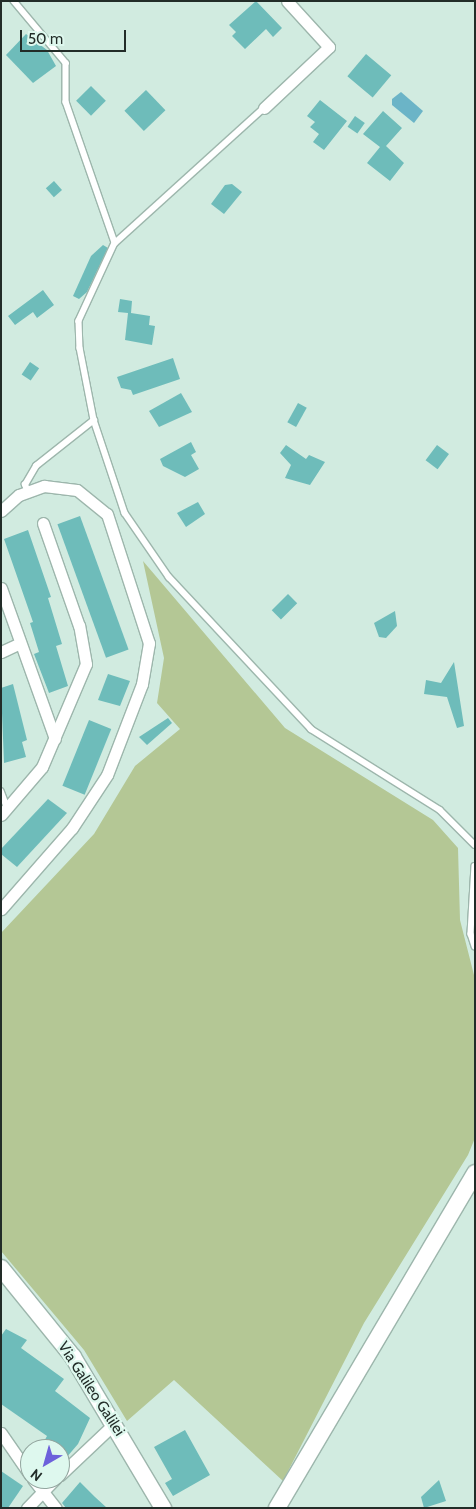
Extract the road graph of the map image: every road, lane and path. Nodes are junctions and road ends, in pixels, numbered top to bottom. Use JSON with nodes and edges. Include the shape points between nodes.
{"nodes":[{"id":1,"x":14,"y":1,"type":"edge"},
{"id":2,"x":287,"y":1,"type":"edge"},
{"id":3,"x":264,"y":108,"type":"joint"},
{"id":4,"x":115,"y":243,"type":"junction"},
{"id":5,"x":94,"y":420,"type":"junction"},
{"id":6,"x":28,"y":492,"type":"junction"},
{"id":7,"x":1,"y":510,"type":"edge"},
{"id":8,"x":43,"y":523,"type":"dead end"},
{"id":9,"x":1,"y":588,"type":"edge"},
{"id":10,"x":20,"y":643,"type":"junction"},
{"id":11,"x":1,"y":652,"type":"edge"},
{"id":12,"x":55,"y":739,"type":"junction"},
{"id":13,"x":1,"y":791,"type":"edge"},
{"id":14,"x":5,"y":812,"type":"edge"},
{"id":15,"x":475,"y":845,"type":"edge"},
{"id":16,"x":475,"y":866,"type":"edge"},
{"id":17,"x":1,"y":909,"type":"edge"},
{"id":18,"x":475,"y":946,"type":"edge"},
{"id":19,"x":475,"y":1173,"type":"edge"},
{"id":20,"x":3,"y":1274,"type":"edge"},
{"id":21,"x":115,"y":1423,"type":"junction"},
{"id":22,"x":1,"y":1433,"type":"edge"},
{"id":23,"x":20,"y":1460,"type":"edge"},
{"id":24,"x":70,"y":1466,"type":"edge"},
{"id":25,"x":38,"y":1489,"type":"edge"},
{"id":26,"x":44,"y":1489,"type":"edge"},
{"id":27,"x":40,"y":1493,"type":"junction"},
{"id":28,"x":27,"y":1508,"type":"edge"},
{"id":29,"x":56,"y":1508,"type":"edge"},
{"id":30,"x":163,"y":1508,"type":"edge"},
{"id":31,"x":277,"y":1508,"type":"edge"}],
"edges":[{"from":1,"to":4,"type":"lane","via":[[66,63],[66,102]]},
{"from":2,"to":3,"type":"street","via":[[328,47]]},
{"from":3,"to":4,"type":"lane"},
{"from":4,"to":5,"type":"lane","via":[[79,321],[80,348]]},
{"from":5,"to":6,"type":"lane","via":[[36,466],[25,485]]},
{"from":5,"to":15,"type":"lane","via":[[125,513],[169,577],[311,729],[440,810]]},
{"from":6,"to":7,"type":"street"},
{"from":6,"to":17,"type":"street","via":[[44,486],[76,490],[106,514],[149,644],[142,684],[107,775],[72,828]]},
{"from":8,"to":12,"type":"street","via":[[79,626],[86,664]]},
{"from":9,"to":10,"type":"street"},
{"from":10,"to":11,"type":"street"},
{"from":10,"to":12,"type":"street"},
{"from":12,"to":14,"type":"street","via":[[42,767]]},
{"from":13,"to":14,"type":"lane"},
{"from":16,"to":18,"type":"lane","via":[[471,934]]},
{"from":19,"to":31,"type":"street"},
{"from":20,"to":21,"type":"street","name":"Via Galileo Galilei","via":[[73,1357]]},
{"from":21,"to":24,"type":"street"},
{"from":21,"to":30,"type":"street","name":"Via Galileo Galilei"},
{"from":22,"to":23,"type":"street"},
{"from":25,"to":27,"type":"street"},
{"from":26,"to":27,"type":"street"},
{"from":27,"to":28,"type":"street"},
{"from":27,"to":29,"type":"street"}]}
